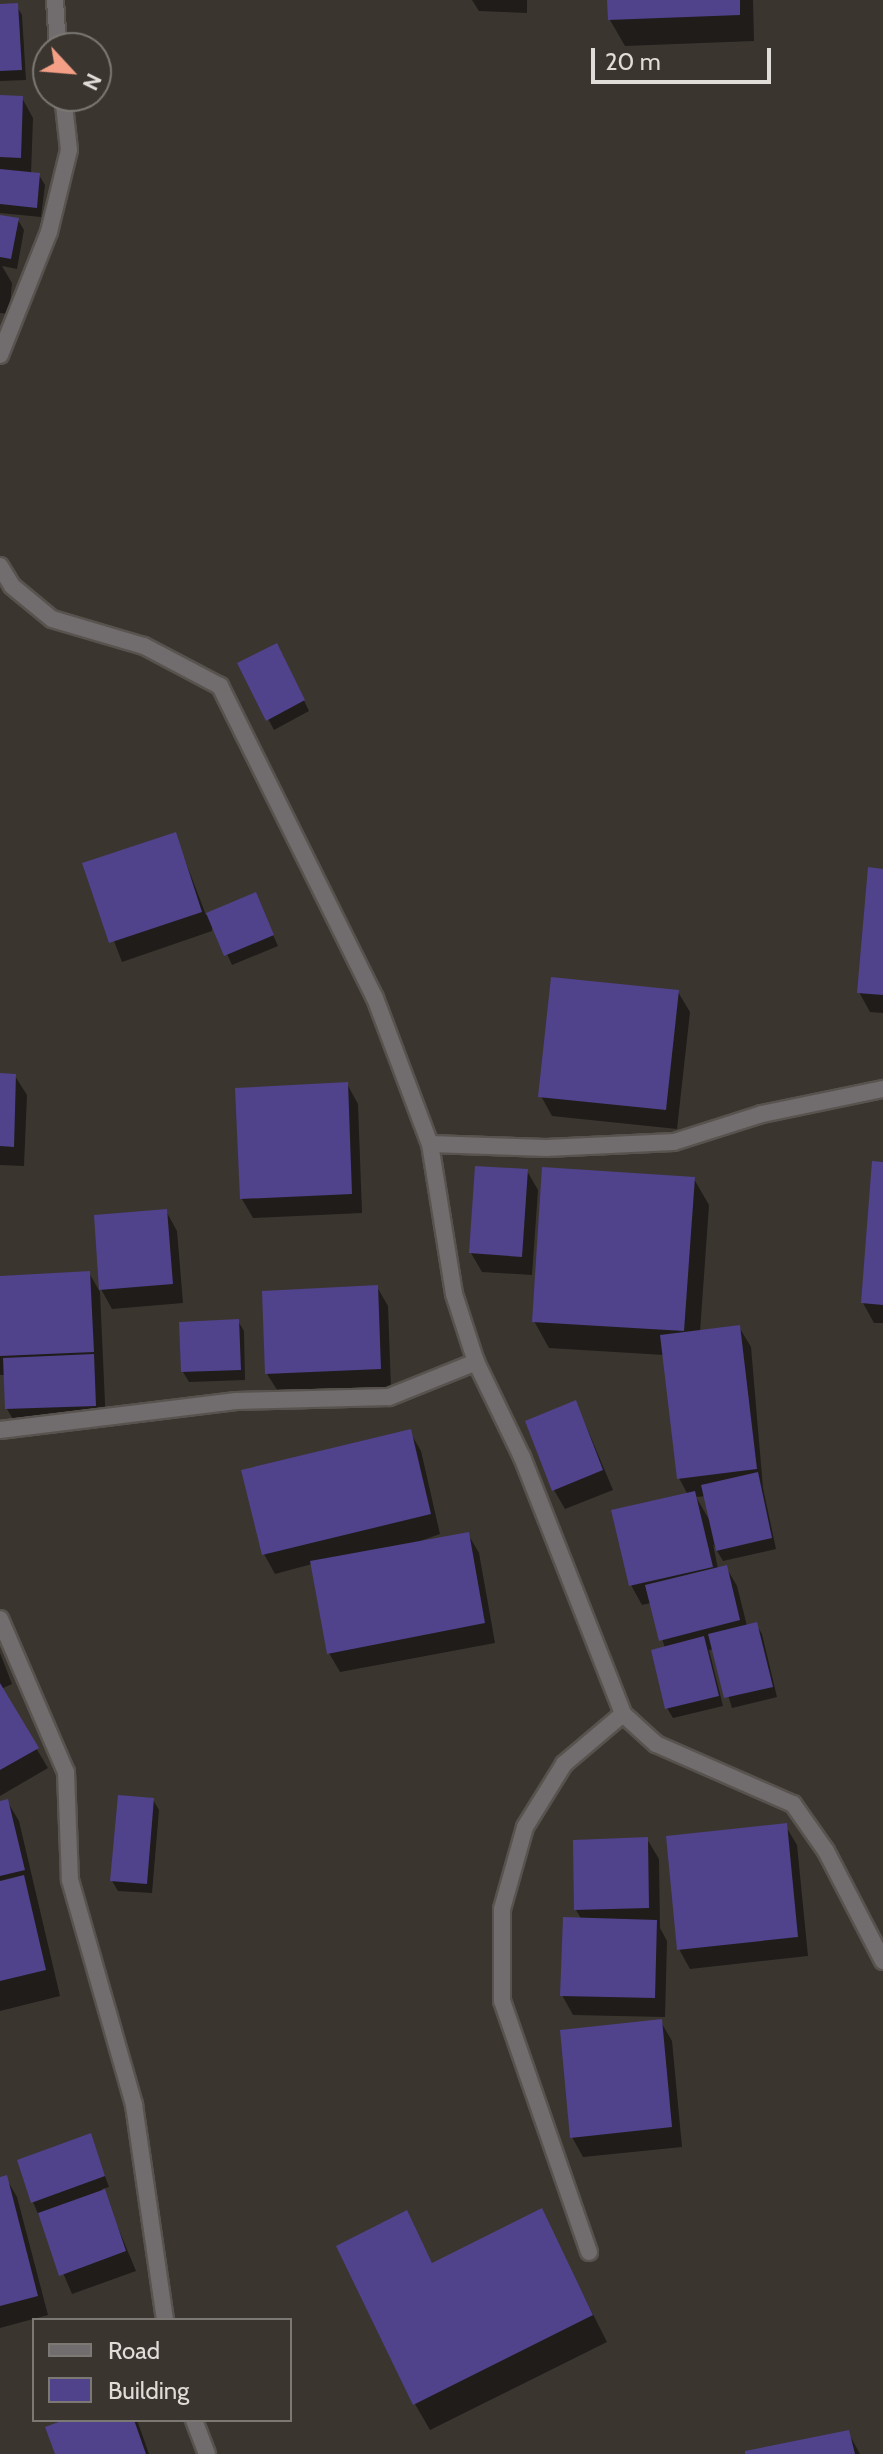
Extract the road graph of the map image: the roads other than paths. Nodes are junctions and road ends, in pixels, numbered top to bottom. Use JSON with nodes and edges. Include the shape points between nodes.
{"nodes":[{"id":1,"x":55,"y":0,"type":"edge"},
{"id":2,"x":57,"y":32,"type":"edge"},
{"id":3,"x":65,"y":112,"type":"edge"},
{"id":4,"x":0,"y":355,"type":"edge"},
{"id":5,"x":0,"y":566,"type":"edge"},
{"id":6,"x":883,"y":1089,"type":"edge"},
{"id":7,"x":430,"y":1144,"type":"junction"},
{"id":8,"x":476,"y":1362,"type":"junction"},
{"id":9,"x":0,"y":1430,"type":"edge"},
{"id":10,"x":0,"y":1619,"type":"edge"},
{"id":11,"x":623,"y":1714,"type":"junction"},
{"id":12,"x":883,"y":1961,"type":"edge"},
{"id":13,"x":589,"y":2252,"type":"dead end"},
{"id":14,"x":165,"y":2318,"type":"edge"},
{"id":15,"x":195,"y":2422,"type":"edge"},
{"id":16,"x":207,"y":2454,"type":"edge"}],
"edges":[{"from":1,"to":2,"type":"street"},
{"from":3,"to":4,"type":"street","via":[[69,150],[49,232]]},
{"from":5,"to":7,"type":"street","via":[[12,586],[52,619],[144,646],[220,686],[375,998]]},
{"from":6,"to":7,"type":"street","via":[[762,1114],[674,1142],[546,1148]]},
{"from":7,"to":8,"type":"street","via":[[454,1294]]},
{"from":8,"to":9,"type":"street","via":[[389,1397],[236,1401]]},
{"from":8,"to":11,"type":"street","via":[[522,1457]]},
{"from":10,"to":14,"type":"street","via":[[66,1772],[70,1880],[134,2105]]},
{"from":11,"to":12,"type":"street","via":[[656,1744],[793,1804],[826,1851]]},
{"from":11,"to":13,"type":"street","via":[[564,1764],[532,1814],[502,1909],[502,2001]]},
{"from":15,"to":16,"type":"street"}]}
